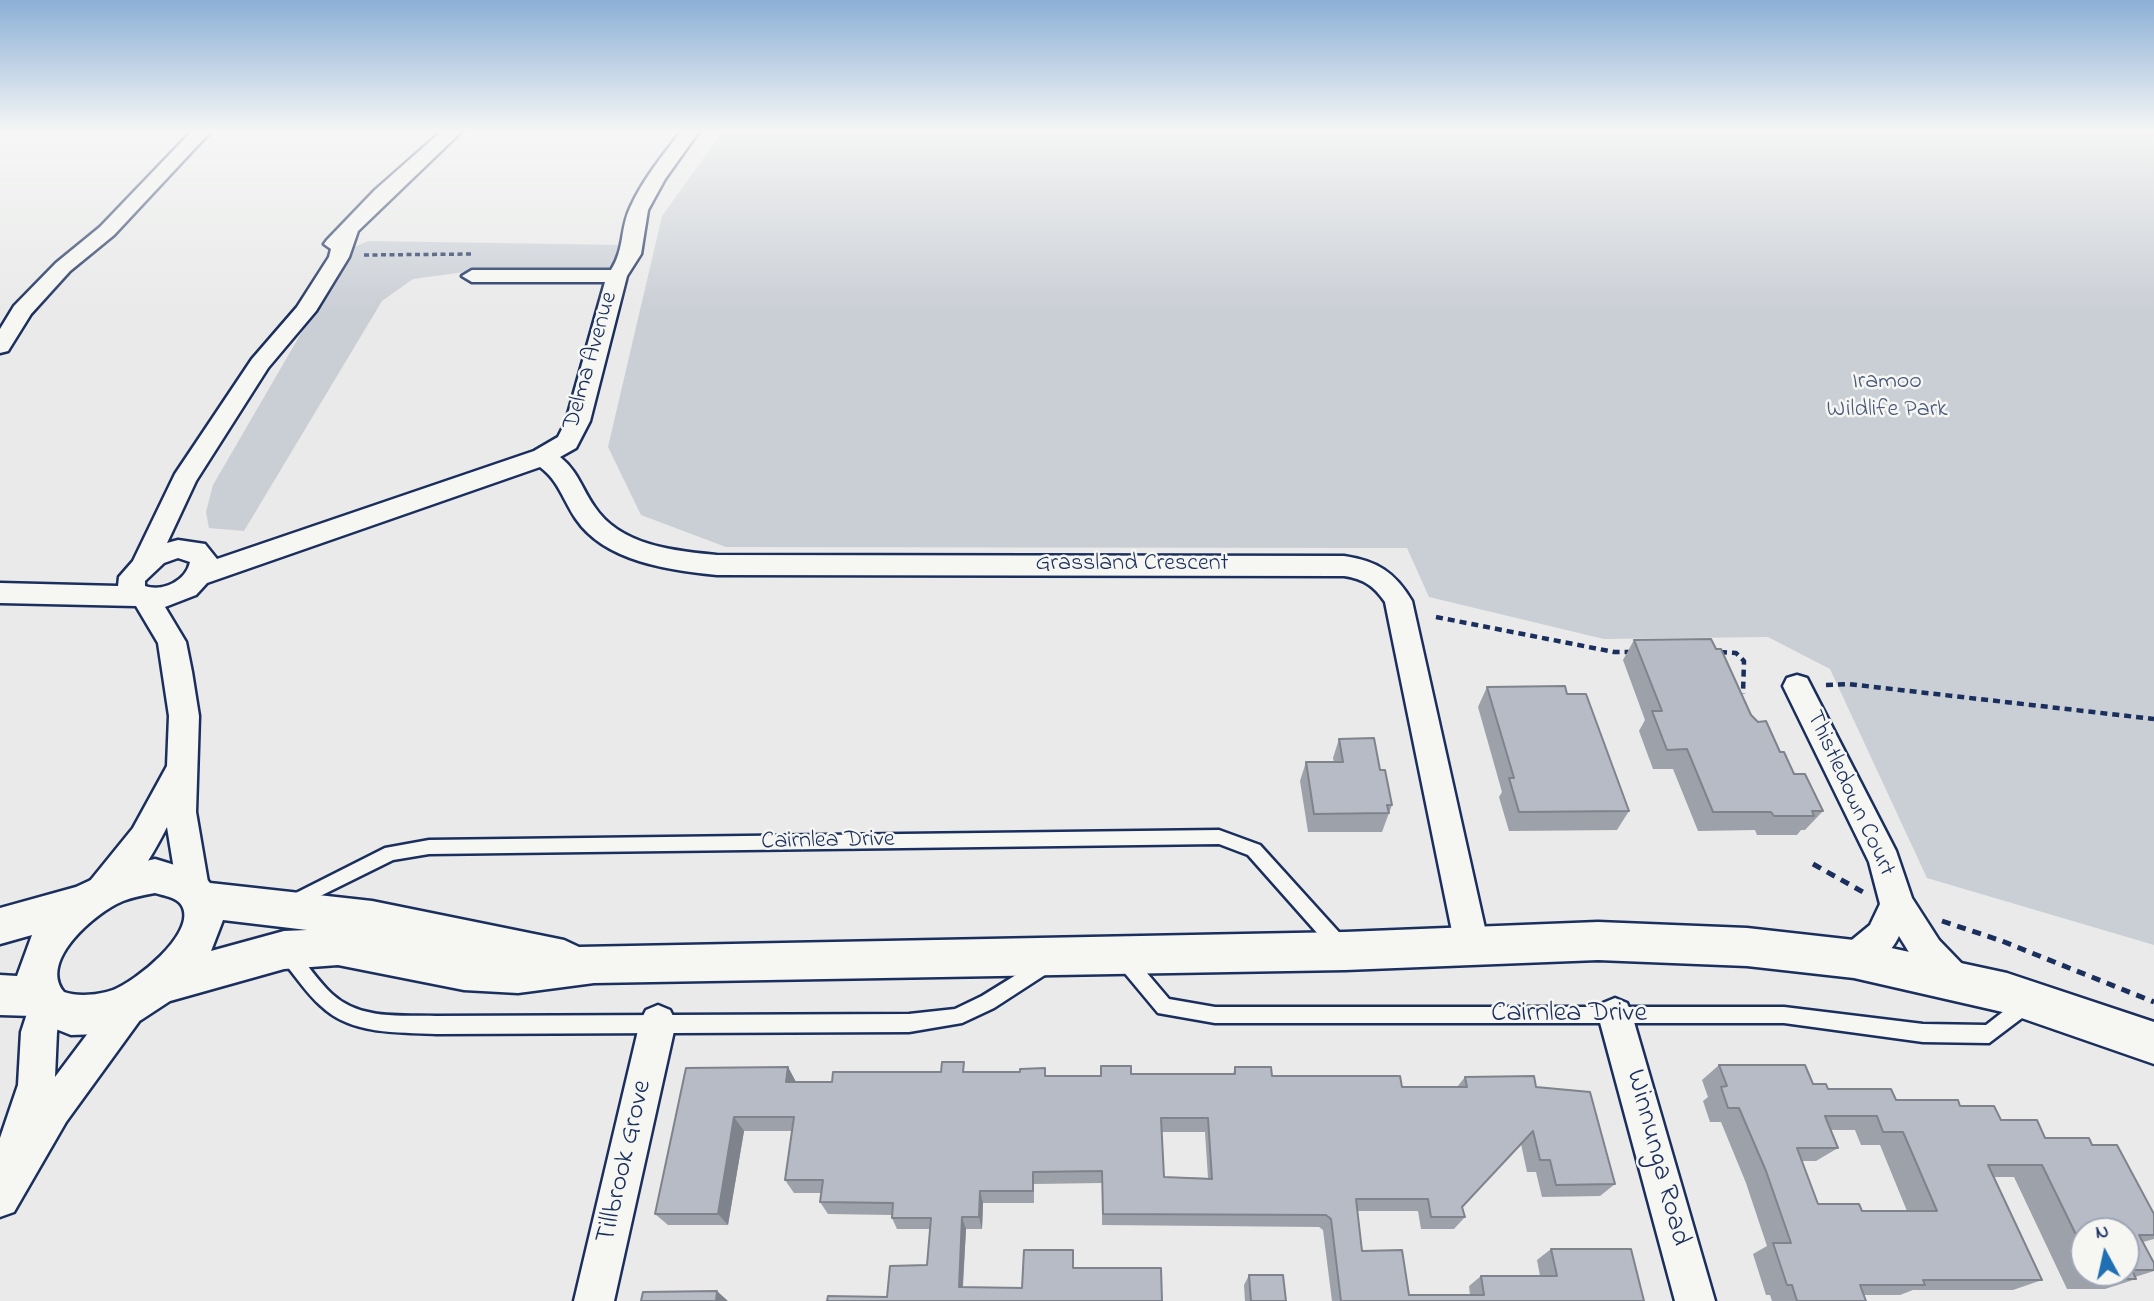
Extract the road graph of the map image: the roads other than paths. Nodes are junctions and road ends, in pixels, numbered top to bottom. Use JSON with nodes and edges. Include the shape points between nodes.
{"nodes":[{"id":1,"x":145,"y":191,"type":"edge"},
{"id":2,"x":386,"y":191,"type":"edge"},
{"id":3,"x":649,"y":191,"type":"edge"},
{"id":4,"x":617,"y":275,"type":"junction"},
{"id":5,"x":472,"y":276,"type":"dead end"},
{"id":6,"x":0,"y":346,"type":"edge"},
{"id":7,"x":543,"y":457,"type":"junction"},
{"id":8,"x":172,"y":504,"type":"junction"},
{"id":9,"x":195,"y":566,"type":"junction"},
{"id":10,"x":141,"y":581,"type":"junction"},
{"id":11,"x":0,"y":593,"type":"edge"},
{"id":12,"x":172,"y":642,"type":"junction"},
{"id":13,"x":1797,"y":686,"type":"road end"},
{"id":14,"x":181,"y":764,"type":"junction"},
{"id":15,"x":197,"y":893,"type":"junction"},
{"id":16,"x":93,"y":897,"type":"junction"},
{"id":17,"x":1884,"y":900,"type":"junction"},
{"id":18,"x":277,"y":911,"type":"junction"},
{"id":19,"x":0,"y":926,"type":"edge"},
{"id":20,"x":1472,"y":946,"type":"junction"},
{"id":21,"x":284,"y":950,"type":"junction"},
{"id":22,"x":1345,"y":951,"type":"junction"},
{"id":23,"x":1120,"y":955,"type":"junction"},
{"id":24,"x":1058,"y":957,"type":"junction"},
{"id":25,"x":1854,"y":959,"type":"junction"},
{"id":26,"x":594,"y":964,"type":"junction"},
{"id":27,"x":1956,"y":982,"type":"junction"},
{"id":28,"x":164,"y":983,"type":"junction"},
{"id":29,"x":28,"y":998,"type":"edge"},
{"id":30,"x":2029,"y":1002,"type":"junction"},
{"id":31,"x":131,"y":1003,"type":"junction"},
{"id":32,"x":1615,"y":1015,"type":"junction"},
{"id":33,"x":658,"y":1022,"type":"junction"},
{"id":34,"x":2154,"y":1043,"type":"edge"},
{"id":35,"x":0,"y":1184,"type":"edge"},
{"id":36,"x":0,"y":1198,"type":"edge"},
{"id":37,"x":594,"y":1301,"type":"edge"},
{"id":38,"x":1695,"y":1301,"type":"edge"}],
"edges":[{"from":1,"to":6,"type":"street","via":[[107,231],[85,267],[44,312]]},
{"from":2,"to":8,"type":"street","via":[[348,231],[339,257],[305,311],[260,364]]},
{"from":3,"to":4,"type":"street","name":"Delma Avenue","via":[[638,210],[631,254]]},
{"from":4,"to":5,"type":"street"},
{"from":4,"to":7,"type":"street","name":"Delma Avenue","via":[[573,435]]},
{"from":7,"to":9,"type":"street","name":"Delma Avenue","via":[[289,543]]},
{"from":7,"to":20,"type":"street","name":"Grassland Crescent","via":[[567,478],[588,517],[610,536],[674,562],[1368,569],[1385,580],[1398,601]]},
{"from":8,"to":9,"type":"street","via":[[177,533]]},
{"from":8,"to":10,"type":"street"},
{"from":9,"to":10,"type":"street","via":[[167,552]]},
{"from":9,"to":10,"type":"street","via":[[167,596]]},
{"from":9,"to":12,"type":"street"},
{"from":10,"to":11,"type":"street"},
{"from":10,"to":12,"type":"street"},
{"from":12,"to":14,"type":"street","via":[[184,716]]},
{"from":13,"to":17,"type":"street","name":"Thistledown Court","via":[[1885,860]]},
{"from":14,"to":15,"type":"street","via":[[180,812]]},
{"from":14,"to":16,"type":"street","via":[[142,846]]},
{"from":15,"to":16,"type":"street","via":[[177,878],[155,876],[129,880]]},
{"from":15,"to":18,"type":"street"},
{"from":15,"to":28,"type":"street","via":[[204,918],[198,939]]},
{"from":16,"to":19,"type":"street"},
{"from":16,"to":29,"type":"street","via":[[63,920],[38,960]]},
{"from":17,"to":25,"type":"street","name":"Thistledown Court","via":[[1882,936]]},
{"from":17,"to":27,"type":"street","name":"Thistledown Court"},
{"from":18,"to":22,"type":"lane","name":"Cairnlea Drive","via":[[390,853],[429,847],[1219,837],[1254,850]]},
{"from":18,"to":26,"type":"street","via":[[405,925]]},
{"from":20,"to":22,"type":"street"},
{"from":20,"to":25,"type":"street","via":[[1611,942],[1747,947]]},
{"from":21,"to":26,"type":"street","via":[[338,946],[464,971],[518,974]]},
{"from":21,"to":28,"type":"street"},
{"from":21,"to":33,"type":"lane","via":[[344,1013],[377,1021],[523,1026]]},
{"from":22,"to":23,"type":"street"},
{"from":23,"to":24,"type":"street"},
{"from":23,"to":32,"type":"lane","name":"Cairnlea Drive","via":[[1164,1007],[1215,1015]]},
{"from":24,"to":26,"type":"street"},
{"from":24,"to":33,"type":"lane","via":[[956,1017],[909,1023]]},
{"from":25,"to":27,"type":"street"},
{"from":27,"to":30,"type":"street"},
{"from":28,"to":31,"type":"street"},
{"from":29,"to":31,"type":"street","via":[[61,1013],[82,1016]]},
{"from":29,"to":35,"type":"street","via":[[39,1032],[36,1085],[26,1124]]},
{"from":30,"to":32,"type":"lane","name":"Cairnlea Drive","via":[[1989,1034],[1923,1032],[1784,1015]]},
{"from":30,"to":34,"type":"street"},
{"from":31,"to":36,"type":"street","via":[[53,1109]]},
{"from":32,"to":38,"type":"street","name":"Winnunga Road"},
{"from":33,"to":37,"type":"street","name":"Tillbrook Grove"}]}
